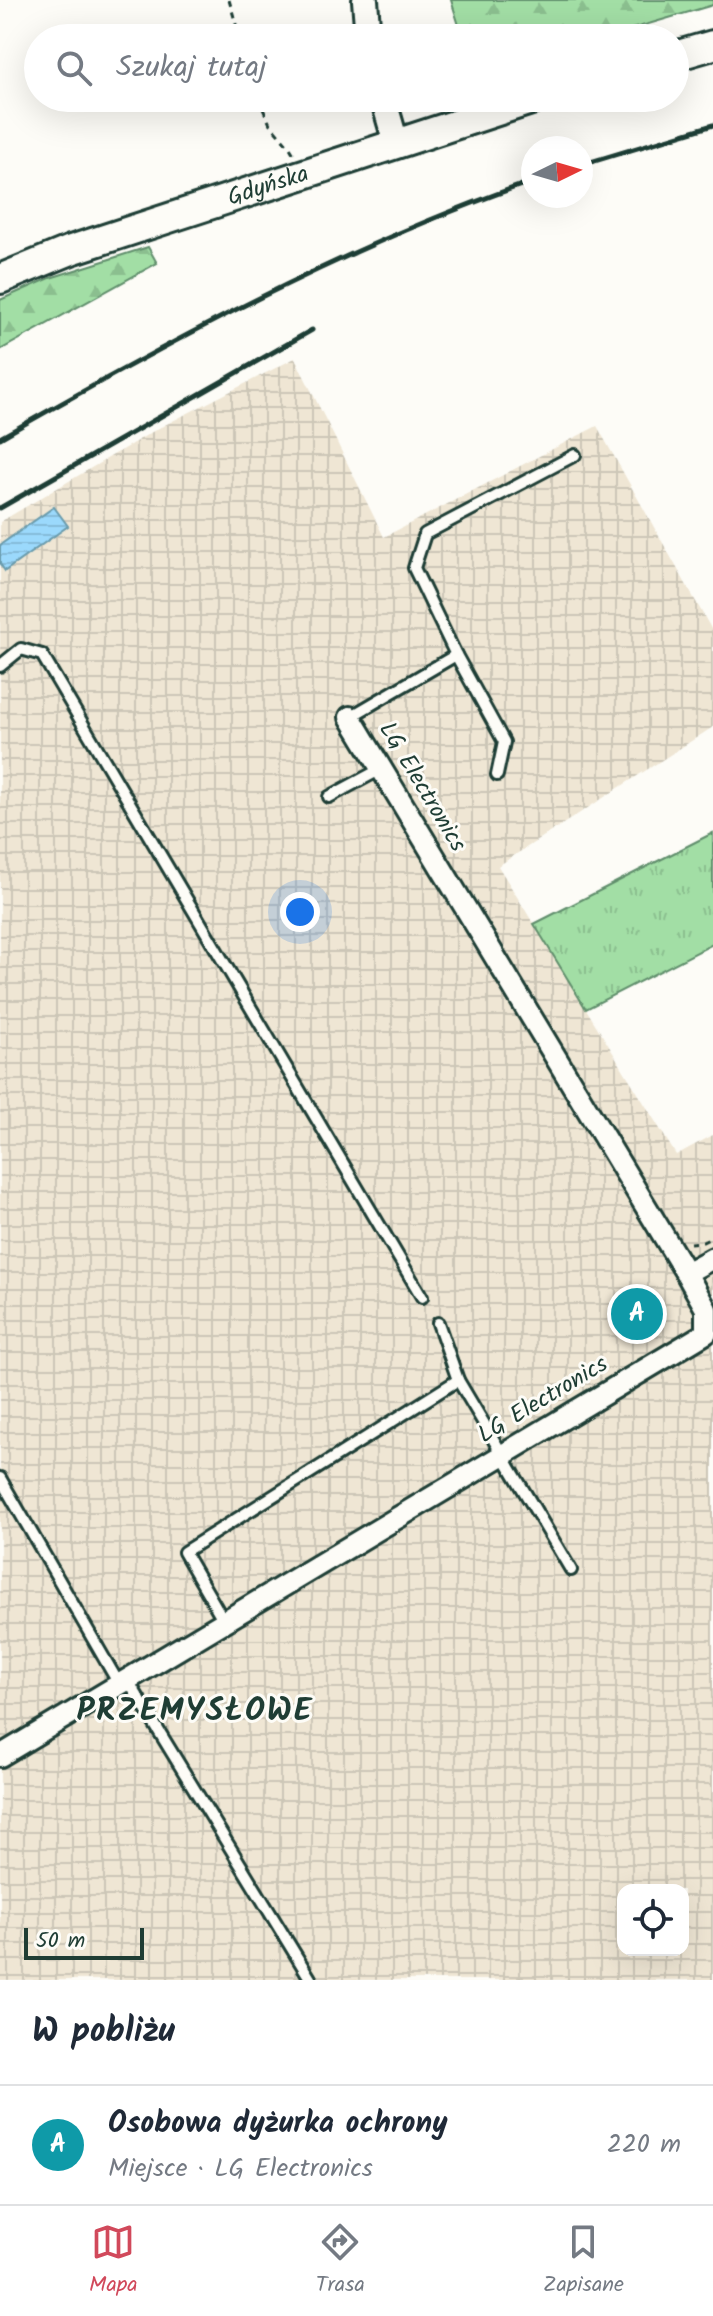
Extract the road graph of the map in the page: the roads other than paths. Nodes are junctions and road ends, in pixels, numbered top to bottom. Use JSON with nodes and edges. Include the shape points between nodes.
{"nodes":[{"id":1,"x":365,"y":0,"type":"edge"},
{"id":2,"x":367,"y":24,"type":"edge"},
{"id":3,"x":713,"y":45,"type":"edge"},
{"id":4,"x":689,"y":52,"type":"edge"},
{"id":5,"x":387,"y":112,"type":"edge"},
{"id":6,"x":493,"y":112,"type":"edge"},
{"id":7,"x":396,"y":143,"type":"junction"},
{"id":8,"x":0,"y":279,"type":"edge"},
{"id":9,"x":575,"y":455,"type":"dead end"},
{"id":10,"x":456,"y":655,"type":"junction"},
{"id":11,"x":0,"y":666,"type":"edge"},
{"id":12,"x":350,"y":717,"type":"joint"},
{"id":13,"x":381,"y":769,"type":"junction"},
{"id":14,"x":497,"y":775,"type":"dead end"},
{"id":15,"x":329,"y":797,"type":"dead end"},
{"id":16,"x":713,"y":1258,"type":"edge"},
{"id":17,"x":686,"y":1273,"type":"junction"},
{"id":18,"x":422,"y":1297,"type":"dead end"},
{"id":19,"x":438,"y":1323,"type":"dead end"},
{"id":20,"x":458,"y":1380,"type":"junction"},
{"id":21,"x":501,"y":1455,"type":"junction"},
{"id":22,"x":0,"y":1478,"type":"edge"},
{"id":23,"x":571,"y":1570,"type":"dead end"},
{"id":24,"x":224,"y":1621,"type":"junction"},
{"id":25,"x":123,"y":1682,"type":"junction"},
{"id":26,"x":0,"y":1756,"type":"edge"},
{"id":27,"x":311,"y":1980,"type":"edge"}],
"edges":[{"from":1,"to":2,"type":"street"},
{"from":3,"to":4,"type":"main road"},
{"from":5,"to":7,"type":"street"},
{"from":6,"to":7,"type":"main road","name":"Gdyńska"},
{"from":7,"to":8,"type":"main road","name":"Gdyńska","via":[[71,250]]},
{"from":9,"to":10,"type":"lane","via":[[425,534],[414,568]]},
{"from":10,"to":12,"type":"lane"},
{"from":10,"to":14,"type":"lane","via":[[504,742]]},
{"from":11,"to":18,"type":"lane","via":[[21,649],[42,655]]},
{"from":12,"to":13,"type":"street","name":"LG Electronics"},
{"from":13,"to":15,"type":"lane"},
{"from":13,"to":17,"type":"street","name":"LG Electronics"},
{"from":16,"to":17,"type":"street"},
{"from":17,"to":21,"type":"street","name":"LG Electronics","via":[[706,1309],[706,1333]]},
{"from":19,"to":20,"type":"lane"},
{"from":20,"to":21,"type":"lane"},
{"from":20,"to":24,"type":"lane","via":[[184,1552]]},
{"from":21,"to":23,"type":"lane"},
{"from":21,"to":24,"type":"street","name":"LG Electronics"},
{"from":22,"to":25,"type":"lane"},
{"from":24,"to":25,"type":"street","name":"LG Electronics"},
{"from":25,"to":26,"type":"street","name":"LG Electronics"},
{"from":25,"to":27,"type":"lane"}]}
